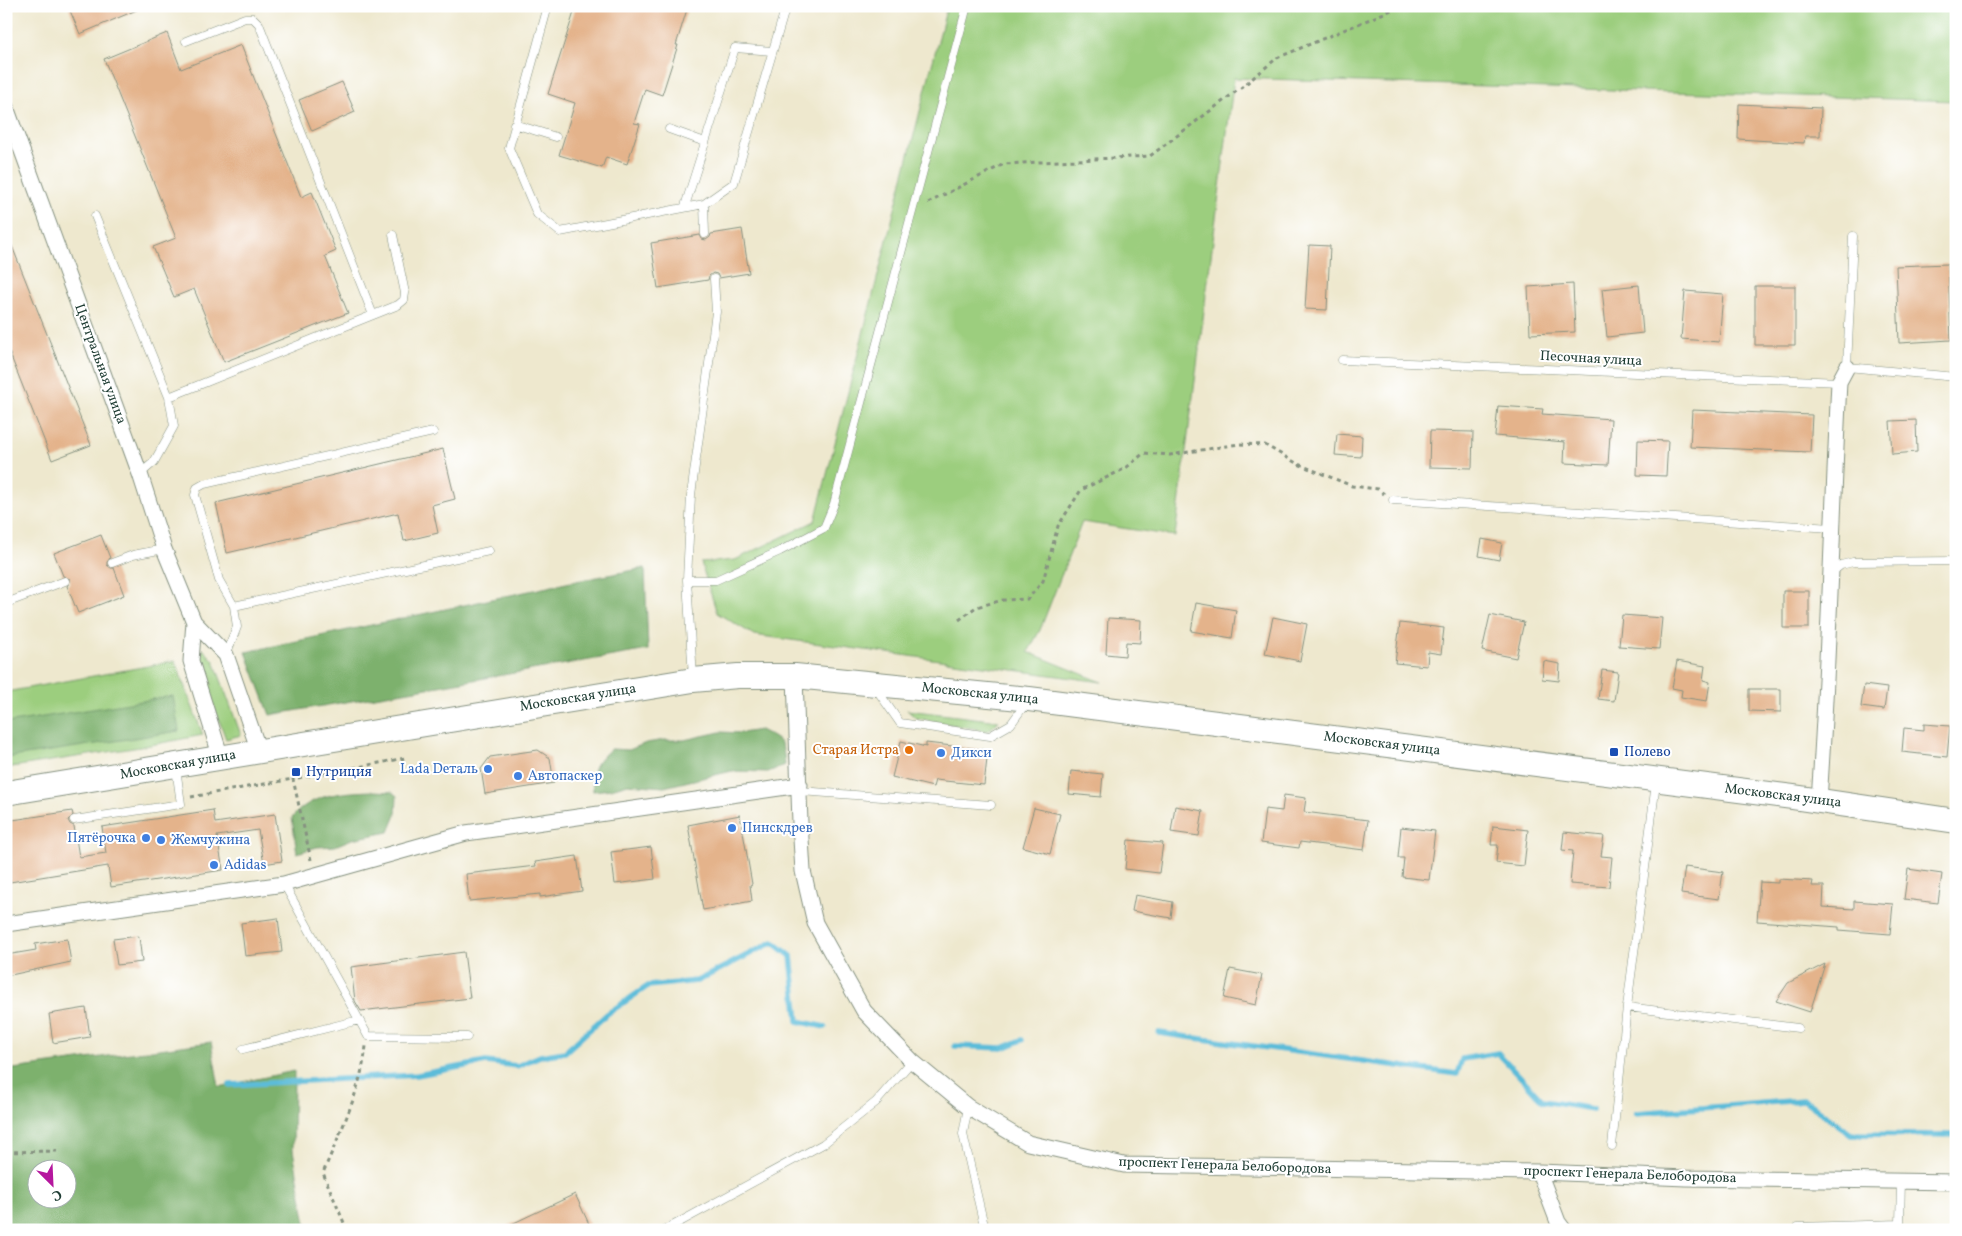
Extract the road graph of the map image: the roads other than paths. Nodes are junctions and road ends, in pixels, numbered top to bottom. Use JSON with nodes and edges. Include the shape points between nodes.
{"nodes":[{"id":1,"x":548,"y":6,"type":"edge"},
{"id":2,"x":786,"y":6,"type":"edge"},
{"id":3,"x":967,"y":6,"type":"edge"},
{"id":4,"x":186,"y":41,"type":"dead end"},
{"id":5,"x":772,"y":51,"type":"junction"},
{"id":6,"x":6,"y":107,"type":"edge"},
{"id":7,"x":514,"y":124,"type":"junction"},
{"id":8,"x":669,"y":129,"type":"dead end"},
{"id":9,"x":556,"y":137,"type":"dead end"},
{"id":10,"x":704,"y":142,"type":"junction"},
{"id":11,"x":704,"y":204,"type":"junction"},
{"id":12,"x":685,"y":206,"type":"junction"},
{"id":13,"x":95,"y":216,"type":"dead end"},
{"id":14,"x":393,"y":234,"type":"dead end"},
{"id":15,"x":705,"y":234,"type":"dead end"},
{"id":16,"x":1853,"y":236,"type":"dead end"},
{"id":17,"x":714,"y":279,"type":"dead end"},
{"id":18,"x":373,"y":315,"type":"junction"},
{"id":19,"x":1342,"y":360,"type":"dead end"},
{"id":20,"x":1847,"y":367,"type":"junction"},
{"id":21,"x":1956,"y":377,"type":"edge"},
{"id":22,"x":1839,"y":382,"type":"junction"},
{"id":23,"x":169,"y":398,"type":"junction"},
{"id":24,"x":433,"y":432,"type":"dead end"},
{"id":25,"x":140,"y":474,"type":"junction"},
{"id":26,"x":1393,"y":500,"type":"road end"},
{"id":27,"x":1832,"y":528,"type":"junction"},
{"id":28,"x":164,"y":549,"type":"junction"},
{"id":29,"x":490,"y":551,"type":"dead end"},
{"id":30,"x":1956,"y":561,"type":"edge"},
{"id":31,"x":112,"y":563,"type":"dead end"},
{"id":32,"x":1832,"y":573,"type":"junction"},
{"id":33,"x":687,"y":580,"type":"junction"},
{"id":34,"x":65,"y":581,"type":"dead end"},
{"id":35,"x":6,"y":603,"type":"edge"},
{"id":36,"x":234,"y":606,"type":"junction"},
{"id":37,"x":194,"y":622,"type":"junction"},
{"id":38,"x":226,"y":655,"type":"junction"},
{"id":39,"x":795,"y":676,"type":"junction"},
{"id":40,"x":693,"y":680,"type":"junction"},
{"id":41,"x":872,"y":682,"type":"junction"},
{"id":42,"x":1028,"y":699,"type":"junction"},
{"id":43,"x":259,"y":751,"type":"junction"},
{"id":44,"x":221,"y":758,"type":"junction"},
{"id":45,"x":176,"y":766,"type":"junction"},
{"id":46,"x":1656,"y":780,"type":"junction"},
{"id":47,"x":800,"y":788,"type":"junction"},
{"id":48,"x":6,"y":792,"type":"edge"},
{"id":49,"x":1819,"y":800,"type":"junction"},
{"id":50,"x":991,"y":805,"type":"dead end"},
{"id":51,"x":74,"y":820,"type":"dead end"},
{"id":52,"x":1956,"y":821,"type":"edge"},
{"id":53,"x":284,"y":884,"type":"junction"},
{"id":54,"x":6,"y":924,"type":"edge"},
{"id":55,"x":1627,"y":1007,"type":"junction"},
{"id":56,"x":359,"y":1020,"type":"junction"},
{"id":57,"x":1798,"y":1028,"type":"dead end"},
{"id":58,"x":467,"y":1037,"type":"dead end"},
{"id":59,"x":243,"y":1049,"type":"dead end"},
{"id":60,"x":912,"y":1060,"type":"junction"},
{"id":61,"x":968,"y":1107,"type":"junction"},
{"id":62,"x":1612,"y":1146,"type":"dead end"},
{"id":63,"x":1539,"y":1172,"type":"junction"},
{"id":64,"x":1901,"y":1180,"type":"junction"},
{"id":65,"x":1956,"y":1182,"type":"edge"},
{"id":66,"x":665,"y":1230,"type":"edge"},
{"id":67,"x":985,"y":1230,"type":"edge"},
{"id":68,"x":1564,"y":1230,"type":"edge"},
{"id":69,"x":1798,"y":1230,"type":"edge"}],
"edges":[{"from":1,"to":7,"type":"lane"},
{"from":2,"to":5,"type":"lane"},
{"from":3,"to":33,"type":"lane","via":[[834,504],[824,528],[716,580]]},
{"from":4,"to":18,"type":"lane","via":[[245,18],[253,18],[259,24]]},
{"from":5,"to":10,"type":"lane","via":[[735,48]]},
{"from":5,"to":11,"type":"lane","via":[[734,183]]},
{"from":6,"to":25,"type":"street","name":"Центральная улица"},
{"from":7,"to":9,"type":"lane"},
{"from":7,"to":12,"type":"lane","via":[[509,148],[537,214],[560,232]]},
{"from":8,"to":10,"type":"lane"},
{"from":10,"to":12,"type":"lane"},
{"from":11,"to":12,"type":"lane"},
{"from":11,"to":15,"type":"lane"},
{"from":13,"to":23,"type":"lane"},
{"from":14,"to":18,"type":"lane","via":[[404,300]]},
{"from":16,"to":20,"type":"lane"},
{"from":17,"to":33,"type":"lane","via":[[716,312],[692,495]]},
{"from":18,"to":23,"type":"lane"},
{"from":19,"to":22,"type":"lane","name":"Песочная улица"},
{"from":20,"to":21,"type":"lane"},
{"from":20,"to":22,"type":"street"},
{"from":22,"to":27,"type":"street"},
{"from":23,"to":25,"type":"lane","via":[[174,426],[154,462]]},
{"from":24,"to":36,"type":"lane","via":[[197,488],[195,495],[219,580]]},
{"from":25,"to":28,"type":"street","name":"Центральная улица"},
{"from":26,"to":27,"type":"lane"},
{"from":27,"to":32,"type":"street"},
{"from":28,"to":31,"type":"lane"},
{"from":28,"to":37,"type":"street","name":"Центральная улица"},
{"from":29,"to":36,"type":"lane"},
{"from":30,"to":32,"type":"lane","via":[[1853,562],[1840,565]]},
{"from":32,"to":49,"type":"street"},
{"from":33,"to":40,"type":"lane"},
{"from":34,"to":35,"type":"lane"},
{"from":36,"to":38,"type":"lane","via":[[237,626]]},
{"from":37,"to":38,"type":"street"},
{"from":37,"to":44,"type":"street","via":[[191,661]]},
{"from":38,"to":43,"type":"street"},
{"from":39,"to":40,"type":"main road","name":"Московская улица"},
{"from":39,"to":41,"type":"main road","name":"Московская улица"},
{"from":39,"to":47,"type":"street","name":"проспект Генерала Белобородова"},
{"from":40,"to":43,"type":"main road","name":"Московская улица"},
{"from":41,"to":42,"type":"main road","name":"Московская улица"},
{"from":41,"to":42,"type":"lane","via":[[900,723],[990,736],[1011,724]]},
{"from":42,"to":46,"type":"main road","name":"Московская улица"},
{"from":43,"to":44,"type":"main road","name":"Московская улица"},
{"from":44,"to":45,"type":"main road","name":"Московская улица"},
{"from":45,"to":48,"type":"main road","name":"Московская улица"},
{"from":45,"to":51,"type":"lane","via":[[181,804]]},
{"from":46,"to":49,"type":"main road","name":"Московская улица"},
{"from":46,"to":55,"type":"lane"},
{"from":47,"to":50,"type":"lane"},
{"from":47,"to":53,"type":"street","via":[[466,833]]},
{"from":47,"to":60,"type":"street","name":"проспект Генерала Белобородова","via":[[803,871],[815,923],[864,1011]]},
{"from":49,"to":52,"type":"main road","name":"Московская улица"},
{"from":53,"to":54,"type":"street"},
{"from":53,"to":56,"type":"lane"},
{"from":55,"to":57,"type":"lane"},
{"from":55,"to":62,"type":"lane"},
{"from":56,"to":58,"type":"lane","via":[[368,1036]]},
{"from":56,"to":59,"type":"lane"},
{"from":60,"to":61,"type":"street","name":"проспект Генерала Белобородова"},
{"from":60,"to":66,"type":"lane","via":[[876,1102],[823,1144]]},
{"from":61,"to":63,"type":"street","name":"проспект Генерала Белобородова","via":[[1028,1143],[1124,1165]]},
{"from":61,"to":67,"type":"lane","via":[[963,1134]]},
{"from":63,"to":64,"type":"street","name":"проспект Генерала Белобородова","via":[[1686,1178]]},
{"from":63,"to":68,"type":"street"},
{"from":64,"to":65,"type":"street","name":"проспект Генерала Белобородова"},
{"from":64,"to":69,"type":"lane","via":[[1900,1224],[1798,1227]]}]}
